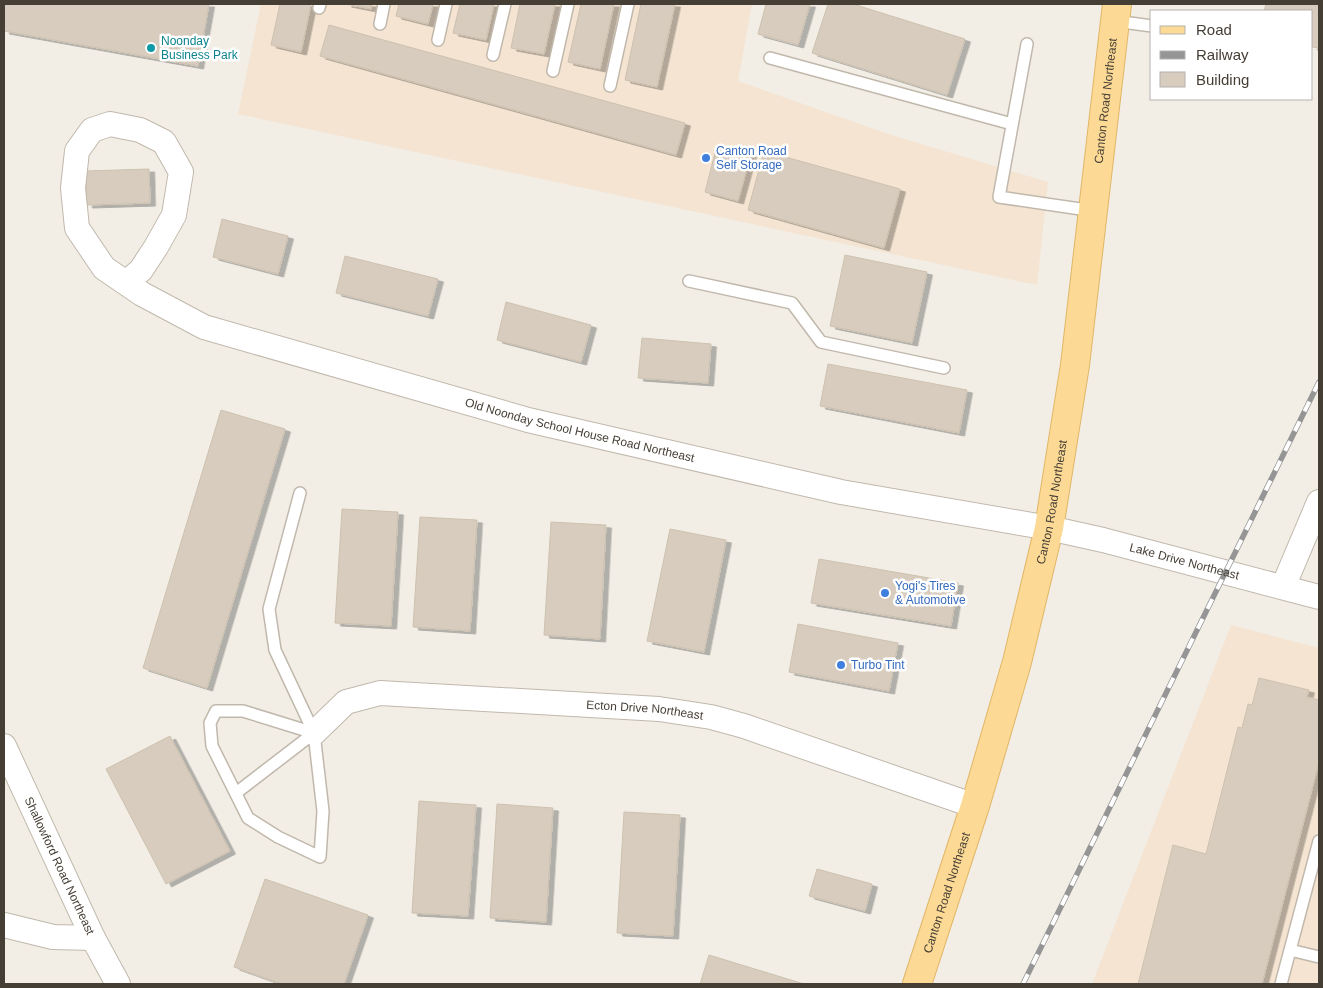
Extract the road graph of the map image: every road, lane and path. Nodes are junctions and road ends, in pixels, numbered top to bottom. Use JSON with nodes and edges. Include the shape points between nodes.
{"nodes":[{"id":1,"x":384,"y":4,"type":"edge"},
{"id":2,"x":446,"y":4,"type":"edge"},
{"id":3,"x":505,"y":4,"type":"edge"},
{"id":4,"x":568,"y":4,"type":"edge"},
{"id":5,"x":628,"y":4,"type":"edge"},
{"id":6,"x":1116,"y":13,"type":"edge"},
{"id":7,"x":380,"y":24,"type":"dead end"},
{"id":8,"x":1150,"y":25,"type":"edge"},
{"id":9,"x":438,"y":40,"type":"dead end"},
{"id":10,"x":1027,"y":44,"type":"dead end"},
{"id":11,"x":493,"y":55,"type":"dead end"},
{"id":12,"x":770,"y":58,"type":"dead end"},
{"id":13,"x":554,"y":71,"type":"dead end"},
{"id":14,"x":610,"y":86,"type":"dead end"},
{"id":15,"x":1012,"y":124,"type":"junction"},
{"id":16,"x":1094,"y":211,"type":"junction"},
{"id":17,"x":689,"y":281,"type":"dead end"},
{"id":18,"x":126,"y":283,"type":"junction"},
{"id":19,"x":944,"y":368,"type":"dead end"},
{"id":20,"x":300,"y":493,"type":"dead end"},
{"id":21,"x":1319,"y":502,"type":"edge"},
{"id":22,"x":1049,"y":528,"type":"junction"},
{"id":23,"x":1283,"y":587,"type":"junction"},
{"id":24,"x":1319,"y":597,"type":"edge"},
{"id":25,"x":314,"y":733,"type":"junction"},
{"id":26,"x":4,"y":746,"type":"edge"},
{"id":27,"x":236,"y":793,"type":"junction"},
{"id":28,"x":975,"y":806,"type":"junction"},
{"id":29,"x":1319,"y":841,"type":"edge"},
{"id":30,"x":4,"y":925,"type":"edge"},
{"id":31,"x":93,"y":938,"type":"junction"},
{"id":32,"x":1290,"y":950,"type":"junction"},
{"id":33,"x":1319,"y":957,"type":"edge"},
{"id":34,"x":118,"y":984,"type":"edge"},
{"id":35,"x":917,"y":984,"type":"edge"},
{"id":36,"x":1282,"y":984,"type":"edge"}],
"edges":[{"from":1,"to":7,"type":"lane"},
{"from":2,"to":9,"type":"lane"},
{"from":3,"to":11,"type":"lane"},
{"from":4,"to":13,"type":"lane"},
{"from":5,"to":14,"type":"lane"},
{"from":6,"to":8,"type":"lane"},
{"from":6,"to":16,"type":"main road","name":"Canton Road Northeast"},
{"from":10,"to":15,"type":"lane"},
{"from":12,"to":15,"type":"lane"},
{"from":15,"to":16,"type":"lane","via":[[999,197]]},
{"from":16,"to":22,"type":"main road","name":"Canton Road Northeast","via":[[1075,365]]},
{"from":17,"to":19,"type":"lane","via":[[792,303],[821,342]]},
{"from":18,"to":18,"type":"street","name":"Old Noonday School House Road Northeast","via":[[156,248],[174,215],[181,172],[164,142],[140,130],[110,124],[92,130],[77,151],[73,188],[77,228],[104,268]]},
{"from":18,"to":22,"type":"street","name":"Old Noonday School House Road Northeast","via":[[204,327],[528,420],[841,492]]},
{"from":20,"to":25,"type":"lane","via":[[269,609],[275,650]]},
{"from":21,"to":23,"type":"street"},
{"from":22,"to":23,"type":"street","name":"Lake Drive Northeast"},
{"from":22,"to":28,"type":"main road","name":"Canton Road Northeast","via":[[1017,662]]},
{"from":23,"to":24,"type":"street","name":"Lake Drive Northeast"},
{"from":25,"to":27,"type":"lane"},
{"from":25,"to":27,"type":"lane","via":[[243,711],[216,711],[210,723],[212,746]]},
{"from":25,"to":27,"type":"lane","via":[[323,812],[320,857],[248,818]]},
{"from":25,"to":28,"type":"street","name":"Ecton Drive Northeast","via":[[346,702],[380,693],[659,709],[744,726]]},
{"from":26,"to":31,"type":"street","name":"Shallowford Road Northeast"},
{"from":28,"to":35,"type":"main road","name":"Canton Road Northeast"},
{"from":29,"to":32,"type":"lane"},
{"from":30,"to":31,"type":"street","via":[[53,938]]},
{"from":31,"to":34,"type":"street","name":"Shallowford Road Northeast"},
{"from":32,"to":33,"type":"lane"},
{"from":32,"to":36,"type":"lane"}]}
